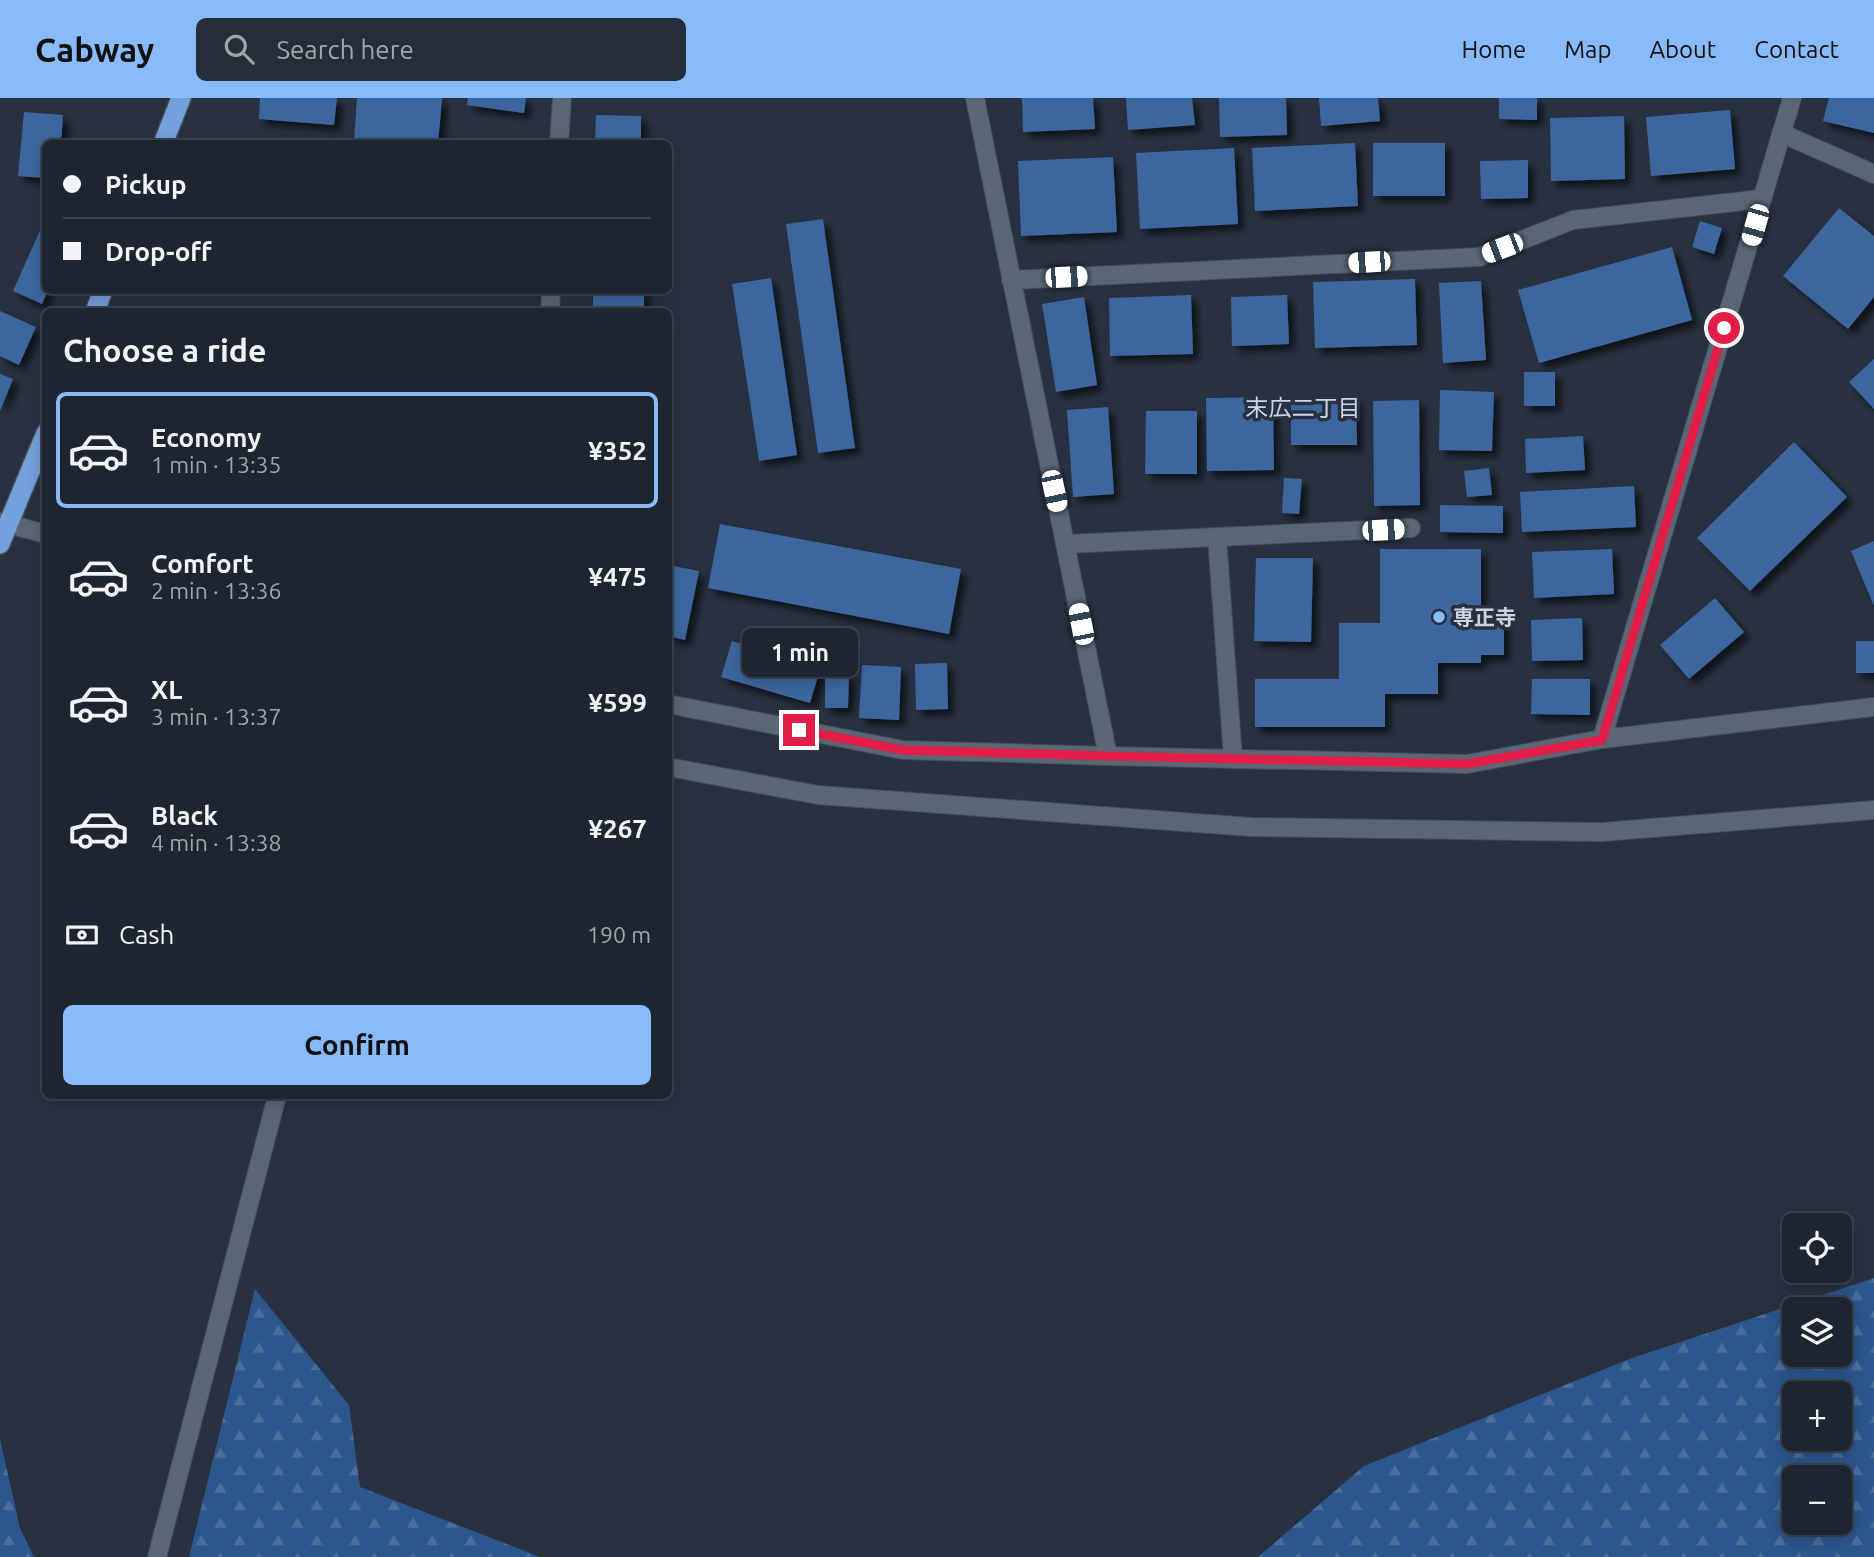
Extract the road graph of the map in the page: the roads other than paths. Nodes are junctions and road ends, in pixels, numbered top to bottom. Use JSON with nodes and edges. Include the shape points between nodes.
{"nodes":[{"id":1,"x":181,"y":98,"type":"edge"},
{"id":2,"x":562,"y":98,"type":"edge"},
{"id":3,"x":975,"y":98,"type":"edge"},
{"id":4,"x":1792,"y":98,"type":"edge"},
{"id":5,"x":1781,"y":133,"type":"junction"},
{"id":6,"x":165,"y":140,"type":"edge"},
{"id":7,"x":559,"y":140,"type":"edge"},
{"id":8,"x":1874,"y":174,"type":"edge"},
{"id":9,"x":1762,"y":199,"type":"junction"},
{"id":10,"x":1011,"y":280,"type":"junction"},
{"id":11,"x":42,"y":442,"type":"edge"},
{"id":12,"x":4,"y":524,"type":"edge"},
{"id":13,"x":1411,"y":528,"type":"dead end"},
{"id":14,"x":42,"y":533,"type":"edge"},
{"id":15,"x":1217,"y":537,"type":"junction"},
{"id":16,"x":0,"y":544,"type":"edge"},
{"id":17,"x":1065,"y":544,"type":"junction"},
{"id":18,"x":672,"y":706,"type":"edge"},
{"id":19,"x":1874,"y":707,"type":"edge"},
{"id":20,"x":1602,"y":740,"type":"junction"},
{"id":21,"x":1108,"y":756,"type":"junction"},
{"id":22,"x":1233,"y":758,"type":"junction"},
{"id":23,"x":672,"y":768,"type":"edge"},
{"id":24,"x":1874,"y":810,"type":"edge"},
{"id":25,"x":276,"y":1099,"type":"edge"},
{"id":26,"x":157,"y":1557,"type":"edge"}],
"edges":[{"from":1,"to":6,"type":"highway"},
{"from":2,"to":7,"type":"street"},
{"from":3,"to":10,"type":"street"},
{"from":4,"to":5,"type":"street"},
{"from":5,"to":8,"type":"street"},
{"from":5,"to":9,"type":"street"},
{"from":9,"to":10,"type":"street","via":[[1573,220],[1479,257]]},
{"from":9,"to":20,"type":"street"},
{"from":10,"to":17,"type":"street"},
{"from":11,"to":12,"type":"highway"},
{"from":12,"to":14,"type":"street"},
{"from":12,"to":16,"type":"highway"},
{"from":13,"to":15,"type":"street"},
{"from":15,"to":17,"type":"street"},
{"from":15,"to":22,"type":"street"},
{"from":17,"to":21,"type":"street"},
{"from":18,"to":21,"type":"street","via":[[903,750]]},
{"from":19,"to":20,"type":"street"},
{"from":20,"to":22,"type":"street","via":[[1467,764]]},
{"from":21,"to":22,"type":"street"},
{"from":23,"to":24,"type":"street","via":[[818,795],[1251,827],[1602,832]]},
{"from":25,"to":26,"type":"street"}]}
